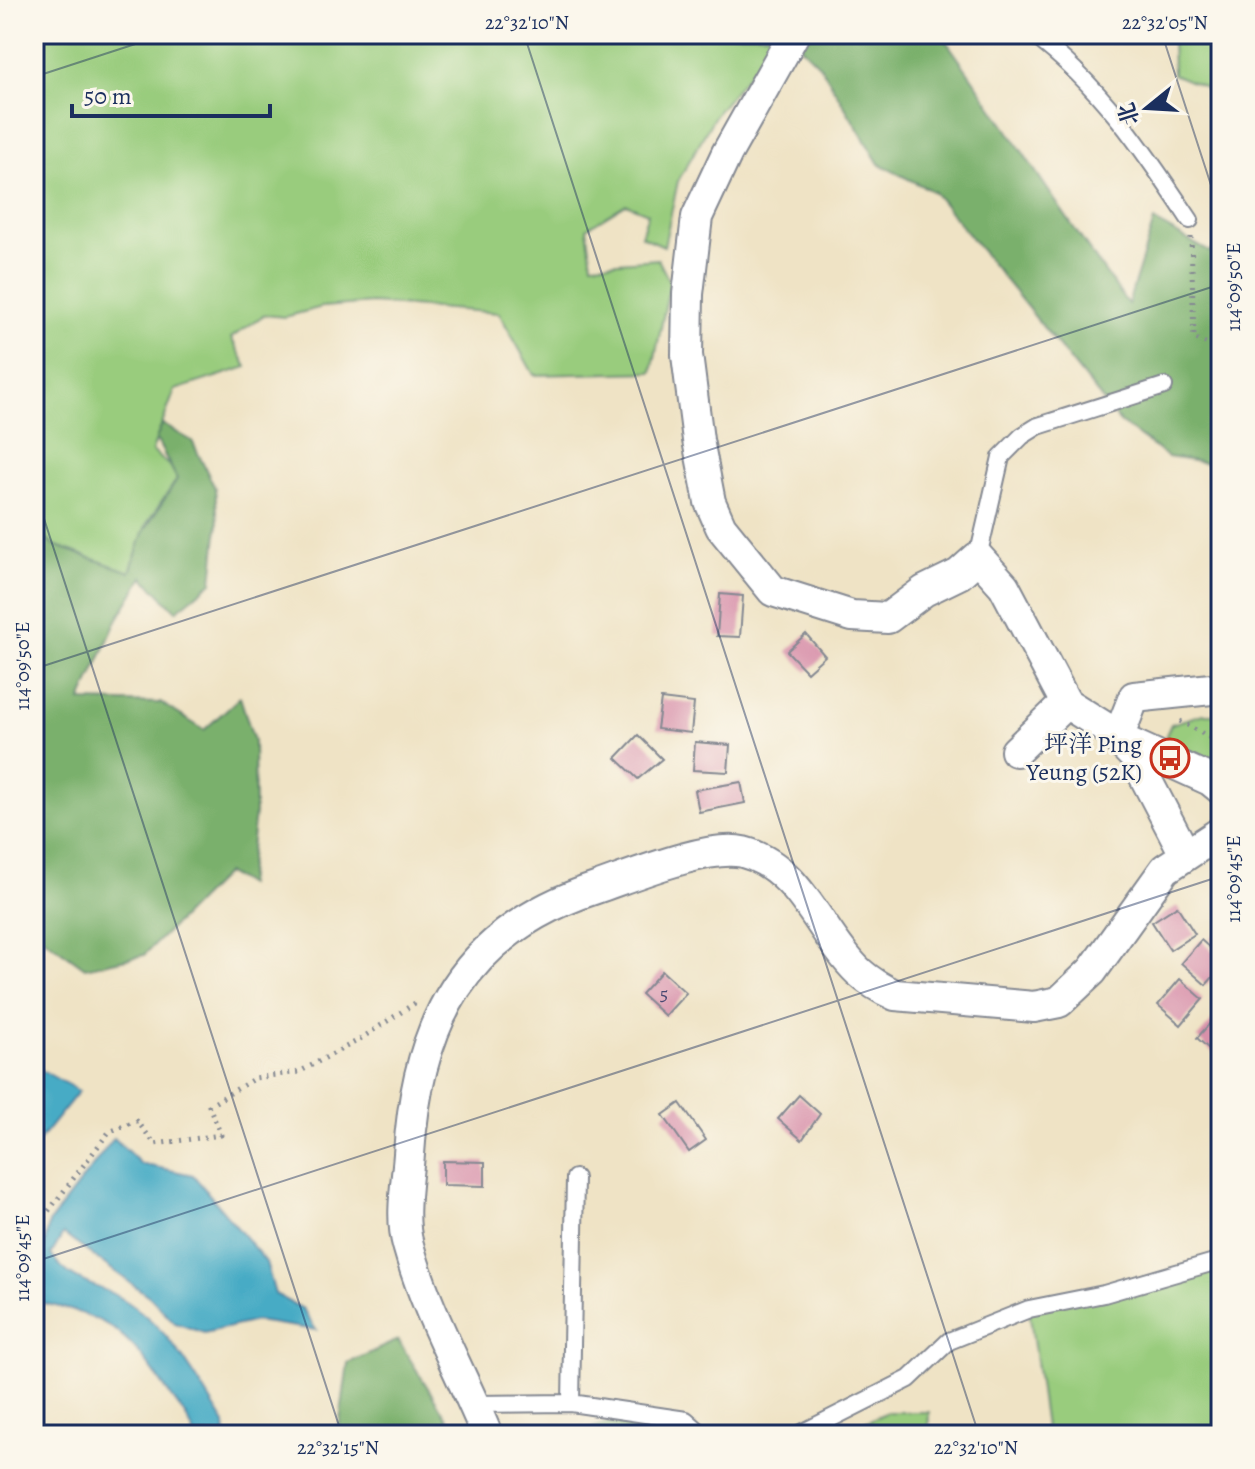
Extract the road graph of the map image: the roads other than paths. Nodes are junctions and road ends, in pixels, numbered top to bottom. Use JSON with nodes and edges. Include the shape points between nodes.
{"nodes":[{"id":1,"x":794,"y":34,"type":"edge"},
{"id":2,"x":1032,"y":34,"type":"edge"},
{"id":3,"x":1190,"y":220,"type":"road end"},
{"id":4,"x":1164,"y":386,"type":"dead end"},
{"id":5,"x":978,"y":557,"type":"junction"},
{"id":6,"x":1221,"y":688,"type":"edge"},
{"id":7,"x":1066,"y":703,"type":"junction"},
{"id":8,"x":1118,"y":738,"type":"junction"},
{"id":9,"x":1016,"y":751,"type":"dead end"},
{"id":10,"x":1221,"y":789,"type":"edge"},
{"id":11,"x":1221,"y":832,"type":"edge"},
{"id":12,"x":1185,"y":854,"type":"junction"},
{"id":13,"x":575,"y":1178,"type":"dead end"},
{"id":14,"x":1221,"y":1260,"type":"edge"},
{"id":15,"x":571,"y":1403,"type":"junction"},
{"id":16,"x":474,"y":1404,"type":"junction"},
{"id":17,"x":487,"y":1435,"type":"edge"},
{"id":18,"x":703,"y":1435,"type":"edge"},
{"id":19,"x":798,"y":1435,"type":"edge"}],
"edges":[{"from":1,"to":5,"type":"street","via":[[697,217],[687,355],[710,502],[721,527],[773,591],[852,616],[888,618]]},
{"from":2,"to":3,"type":"lane","via":[[1128,127]]},
{"from":4,"to":5,"type":"lane","via":[[1038,426],[1022,436],[1001,457]]},
{"from":5,"to":7,"type":"street","via":[[1004,586]]},
{"from":6,"to":8,"type":"street","via":[[1134,697]]},
{"from":7,"to":8,"type":"street"},
{"from":7,"to":9,"type":"street"},
{"from":8,"to":10,"type":"street"},
{"from":8,"to":12,"type":"street","via":[[1134,756]]},
{"from":11,"to":12,"type":"street"},
{"from":12,"to":16,"type":"street","via":[[1165,869],[1092,971],[1059,1002],[1034,1007],[895,995],[878,986],[858,970],[796,888],[769,865],[742,852],[694,856],[552,905],[490,947],[437,1016],[422,1057],[411,1123],[406,1241],[425,1297]]},
{"from":13,"to":15,"type":"lane"},
{"from":14,"to":19,"type":"lane","via":[[1104,1294],[1029,1309],[949,1341],[909,1379]]},
{"from":15,"to":16,"type":"lane"},
{"from":15,"to":18,"type":"lane","via":[[686,1420]]},
{"from":16,"to":17,"type":"street"}]}
